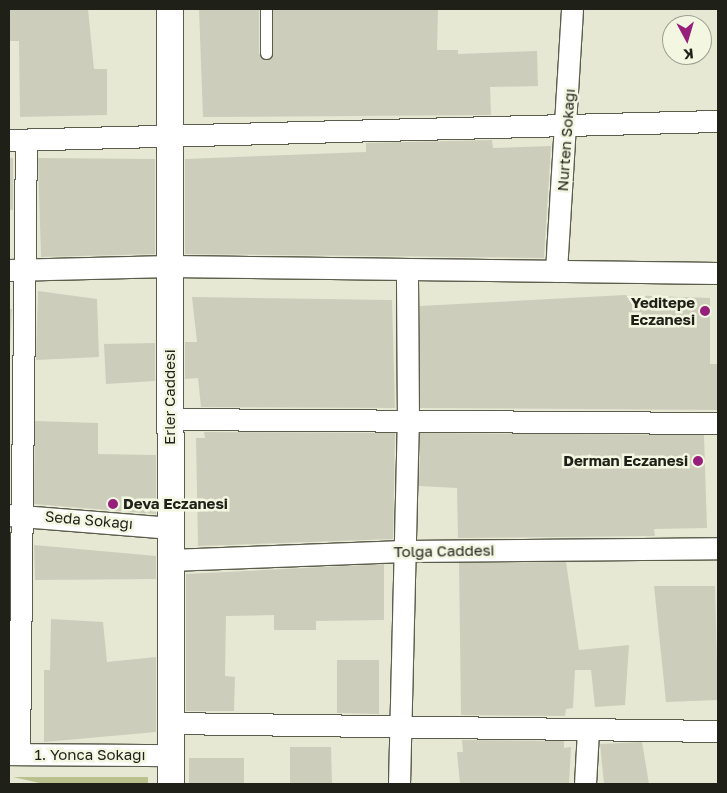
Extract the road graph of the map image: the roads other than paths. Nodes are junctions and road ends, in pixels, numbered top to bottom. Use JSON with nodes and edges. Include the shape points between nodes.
{"nodes":[{"id":1,"x":170,"y":9,"type":"edge"},
{"id":2,"x":266,"y":9,"type":"edge"},
{"id":3,"x":572,"y":9,"type":"edge"},
{"id":4,"x":266,"y":53,"type":"dead end"},
{"id":5,"x":718,"y":121,"type":"edge"},
{"id":6,"x":568,"y":126,"type":"junction"},
{"id":7,"x":170,"y":137,"type":"junction"},
{"id":8,"x":17,"y":140,"type":"edge"},
{"id":9,"x":170,"y":266,"type":"junction"},
{"id":10,"x":407,"y":269,"type":"junction"},
{"id":11,"x":18,"y":270,"type":"edge"},
{"id":12,"x":556,"y":271,"type":"junction"},
{"id":13,"x":718,"y":274,"type":"edge"},
{"id":14,"x":170,"y":419,"type":"junction"},
{"id":15,"x":408,"y":422,"type":"junction"},
{"id":16,"x":718,"y":423,"type":"edge"},
{"id":17,"x":16,"y":514,"type":"edge"},
{"id":18,"x":170,"y":528,"type":"junction"},
{"id":19,"x":718,"y":548,"type":"edge"},
{"id":20,"x":404,"y":551,"type":"junction"},
{"id":21,"x":170,"y":560,"type":"junction"},
{"id":22,"x":170,"y":723,"type":"junction"},
{"id":23,"x":400,"y":729,"type":"junction"},
{"id":24,"x":588,"y":731,"type":"junction"},
{"id":25,"x":718,"y":731,"type":"edge"},
{"id":26,"x":14,"y":754,"type":"edge"},
{"id":27,"x":171,"y":755,"type":"junction"},
{"id":28,"x":170,"y":784,"type":"edge"},
{"id":29,"x":399,"y":784,"type":"edge"},
{"id":30,"x":585,"y":784,"type":"edge"}],
"edges":[{"from":1,"to":7,"type":"street","name":"Erler Caddesi"},
{"from":2,"to":4,"type":"lane"},
{"from":3,"to":6,"type":"street","name":"Nurten Sokağı"},
{"from":5,"to":6,"type":"street"},
{"from":6,"to":7,"type":"street"},
{"from":6,"to":12,"type":"street","name":"Nurten Sokağı"},
{"from":7,"to":8,"type":"street"},
{"from":7,"to":9,"type":"street","name":"Erler Caddesi"},
{"from":8,"to":11,"type":"street"},
{"from":9,"to":10,"type":"street"},
{"from":9,"to":11,"type":"street"},
{"from":9,"to":14,"type":"street","name":"Erler Caddesi"},
{"from":10,"to":12,"type":"street"},
{"from":10,"to":15,"type":"street"},
{"from":11,"to":17,"type":"street"},
{"from":12,"to":13,"type":"street"},
{"from":14,"to":15,"type":"street"},
{"from":14,"to":18,"type":"street","name":"Erler Caddesi"},
{"from":15,"to":16,"type":"street"},
{"from":15,"to":20,"type":"street"},
{"from":17,"to":18,"type":"street","name":"Seda Sokağı"},
{"from":17,"to":26,"type":"street"},
{"from":18,"to":21,"type":"street","name":"Erler Caddesi"},
{"from":19,"to":20,"type":"street","name":"Tolga Caddesi"},
{"from":20,"to":21,"type":"street","name":"Tolga Caddesi"},
{"from":20,"to":23,"type":"street"},
{"from":21,"to":22,"type":"street","name":"Erler Caddesi"},
{"from":22,"to":23,"type":"street"},
{"from":22,"to":27,"type":"street","name":"Erler Caddesi"},
{"from":23,"to":24,"type":"street"},
{"from":23,"to":29,"type":"street"},
{"from":24,"to":25,"type":"street"},
{"from":24,"to":30,"type":"street"},
{"from":26,"to":27,"type":"street","name":"1. Yonca Sokağı"},
{"from":27,"to":28,"type":"street","name":"Erler Caddesi"}]}
